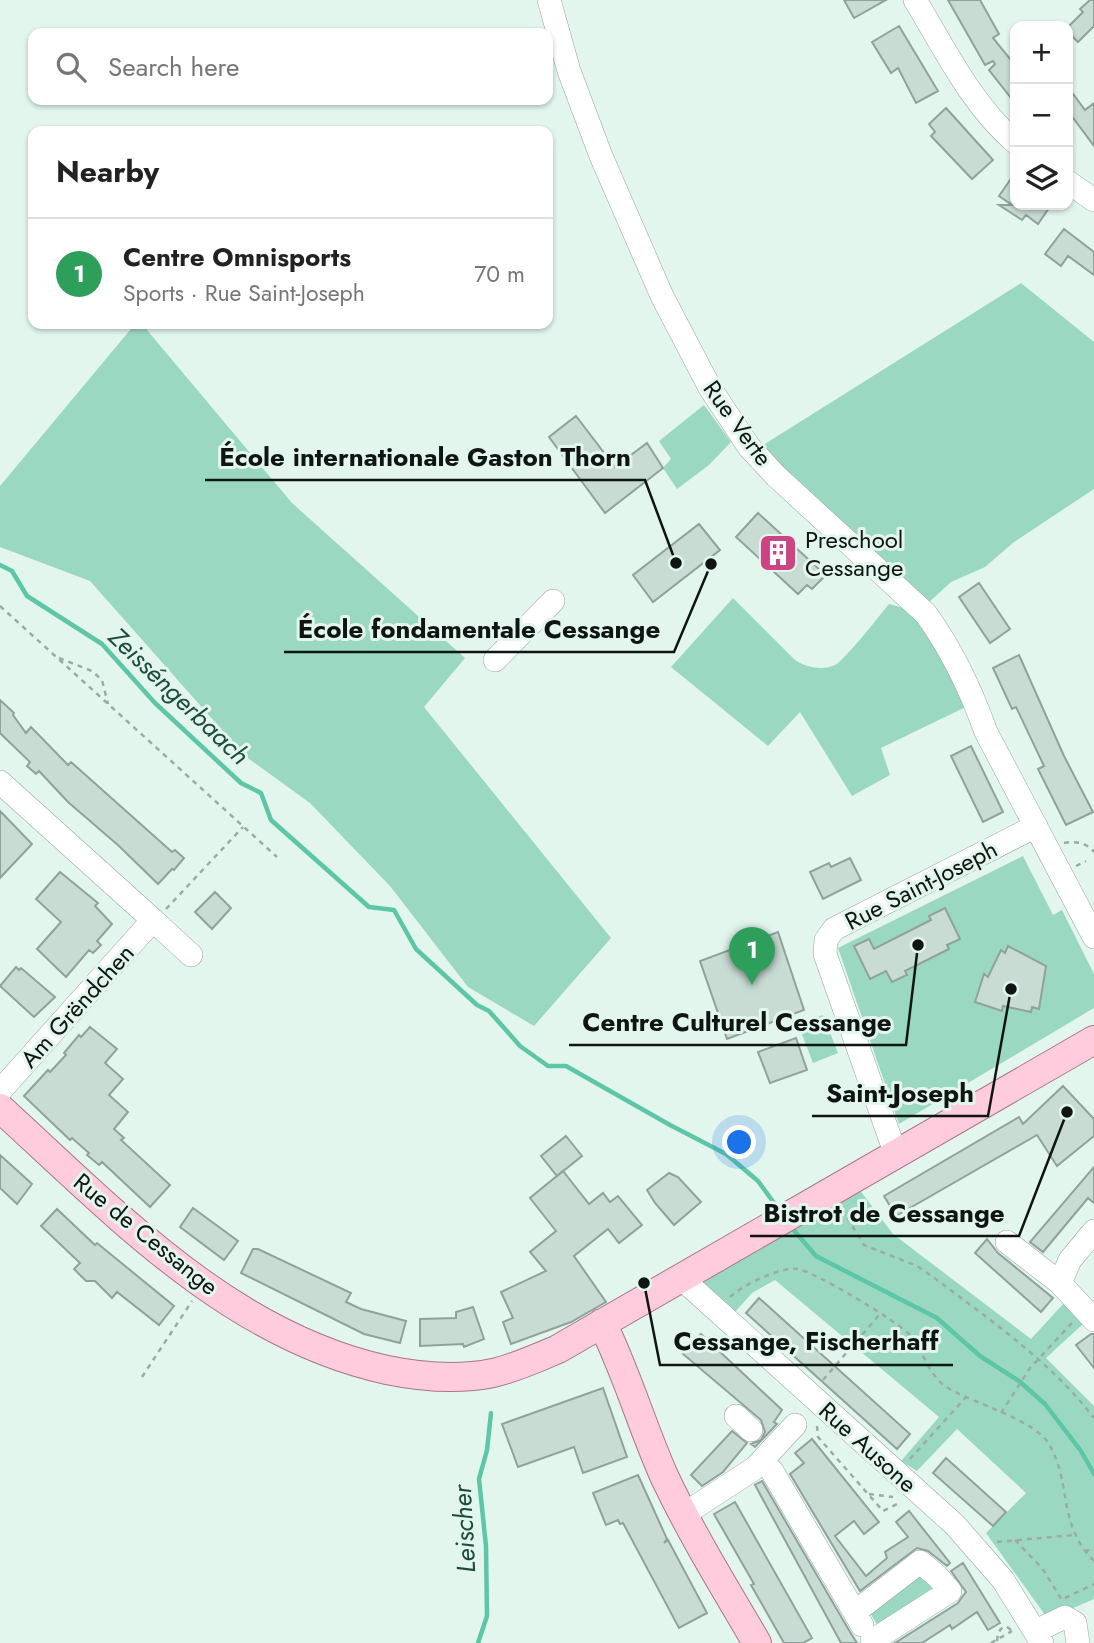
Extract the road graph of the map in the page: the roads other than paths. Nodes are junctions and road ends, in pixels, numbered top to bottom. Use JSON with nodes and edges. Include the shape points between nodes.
{"nodes":[{"id":1,"x":549,"y":0,"type":"edge"},
{"id":2,"x":915,"y":0,"type":"edge"},
{"id":3,"x":1010,"y":137,"type":"edge"},
{"id":4,"x":1073,"y":185,"type":"edge"},
{"id":5,"x":1094,"y":200,"type":"edge"},
{"id":6,"x":553,"y":601,"type":"dead end"},
{"id":7,"x":495,"y":660,"type":"dead end"},
{"id":8,"x":0,"y":782,"type":"edge"},
{"id":9,"x":1036,"y":826,"type":"junction"},
{"id":10,"x":153,"y":920,"type":"junction"},
{"id":11,"x":1094,"y":937,"type":"edge"},
{"id":12,"x":191,"y":955,"type":"dead end"},
{"id":13,"x":1094,"y":1040,"type":"edge"},
{"id":14,"x":0,"y":1091,"type":"edge"},
{"id":15,"x":0,"y":1108,"type":"edge"},
{"id":16,"x":896,"y":1155,"type":"junction"},
{"id":17,"x":1094,"y":1231,"type":"edge"},
{"id":18,"x":1007,"y":1242,"type":"dead end"},
{"id":19,"x":681,"y":1278,"type":"junction"},
{"id":20,"x":1060,"y":1283,"type":"junction"},
{"id":21,"x":1086,"y":1318,"type":"edge"},
{"id":22,"x":602,"y":1323,"type":"junction"},
{"id":23,"x":795,"y":1424,"type":"dead end"},
{"id":24,"x":759,"y":1441,"type":"junction"},
{"id":25,"x":683,"y":1516,"type":"junction"},
{"id":26,"x":855,"y":1612,"type":"junction"},
{"id":27,"x":1039,"y":1637,"type":"edge"},
{"id":28,"x":872,"y":1642,"type":"edge"},
{"id":29,"x":757,"y":1643,"type":"edge"},
{"id":30,"x":1077,"y":1643,"type":"edge"}],
"edges":[{"from":1,"to":9,"type":"street","name":"Rue Verte","via":[[601,156],[662,296],[706,381],[749,447],[776,476],[926,614],[952,654],[986,732]]},
{"from":2,"to":3,"type":"street","via":[[971,92]]},
{"from":4,"to":5,"type":"street"},
{"from":6,"to":7,"type":"street"},
{"from":8,"to":10,"type":"street","name":"Am Grëndchen"},
{"from":9,"to":11,"type":"street","name":"Rue Verte"},
{"from":9,"to":16,"type":"street","name":"Rue Saint-Joseph","via":[[834,929],[826,940],[825,954]]},
{"from":10,"to":12,"type":"street","name":"Am Grëndchen"},
{"from":10,"to":14,"type":"street","name":"Am Grëndchen"},
{"from":13,"to":16,"type":"main road","name":"Rue de Cessange"},
{"from":15,"to":22,"type":"main road","name":"Rue de Cessange","via":[[202,1284],[311,1346],[364,1365],[451,1377],[493,1373],[543,1356]]},
{"from":16,"to":19,"type":"main road","name":"Rue de Cessange"},
{"from":17,"to":20,"type":"street","via":[[1070,1259]]},
{"from":18,"to":20,"type":"street"},
{"from":19,"to":22,"type":"main road","name":"Rue de Cessange"},
{"from":19,"to":27,"type":"street","name":"Rue Ausone","via":[[955,1525],[1003,1580]]},
{"from":20,"to":21,"type":"street"},
{"from":22,"to":25,"type":"main road"},
{"from":23,"to":24,"type":"street"},
{"from":24,"to":25,"type":"street","via":[[755,1468]]},
{"from":24,"to":26,"type":"street"},
{"from":25,"to":29,"type":"main road"},
{"from":26,"to":28,"type":"street"},
{"from":26,"to":28,"type":"street","via":[[920,1562],[950,1591]]},
{"from":27,"to":30,"type":"street","name":"Rue Ausone","via":[[1065,1617],[1075,1623]]}]}
